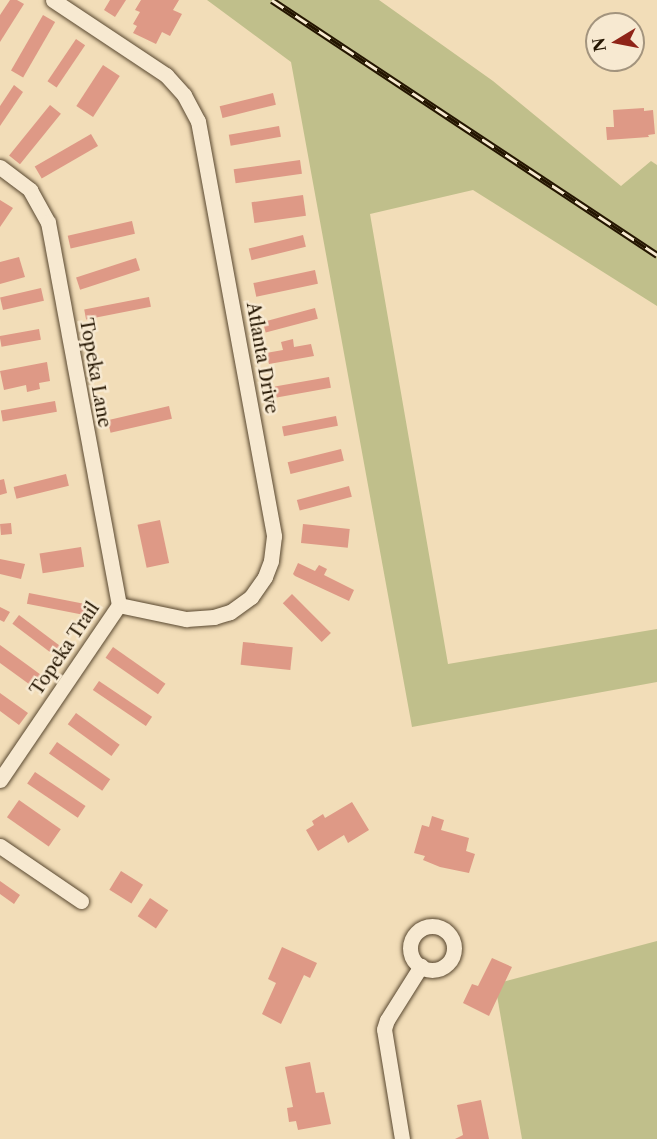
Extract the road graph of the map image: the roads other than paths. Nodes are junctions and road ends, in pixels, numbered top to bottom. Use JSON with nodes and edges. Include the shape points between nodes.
{"nodes":[{"id":1,"x":53,"y":0,"type":"edge"},
{"id":2,"x":0,"y":167,"type":"edge"},
{"id":3,"x":119,"y":605,"type":"junction"},
{"id":4,"x":230,"y":612,"type":"joint"},
{"id":5,"x":0,"y":780,"type":"edge"},
{"id":6,"x":0,"y":846,"type":"edge"},
{"id":7,"x":81,"y":901,"type":"dead end"},
{"id":8,"x":421,"y":966,"type":"dead end"},
{"id":9,"x":402,"y":1139,"type":"edge"}],
"edges":[{"from":1,"to":4,"type":"street","name":"Atlanta Drive","via":[[158,69],[187,99],[198,121],[274,536],[265,577],[251,597]]},
{"from":2,"to":3,"type":"street","name":"Topeka Lane","via":[[30,190],[48,222]]},
{"from":3,"to":4,"type":"street","name":"Topeka Trail","via":[[186,619]]},
{"from":3,"to":5,"type":"street","name":"Topeka Trail"},
{"from":6,"to":7,"type":"street"},
{"from":8,"to":9,"type":"street","via":[[384,1029]]}]}
